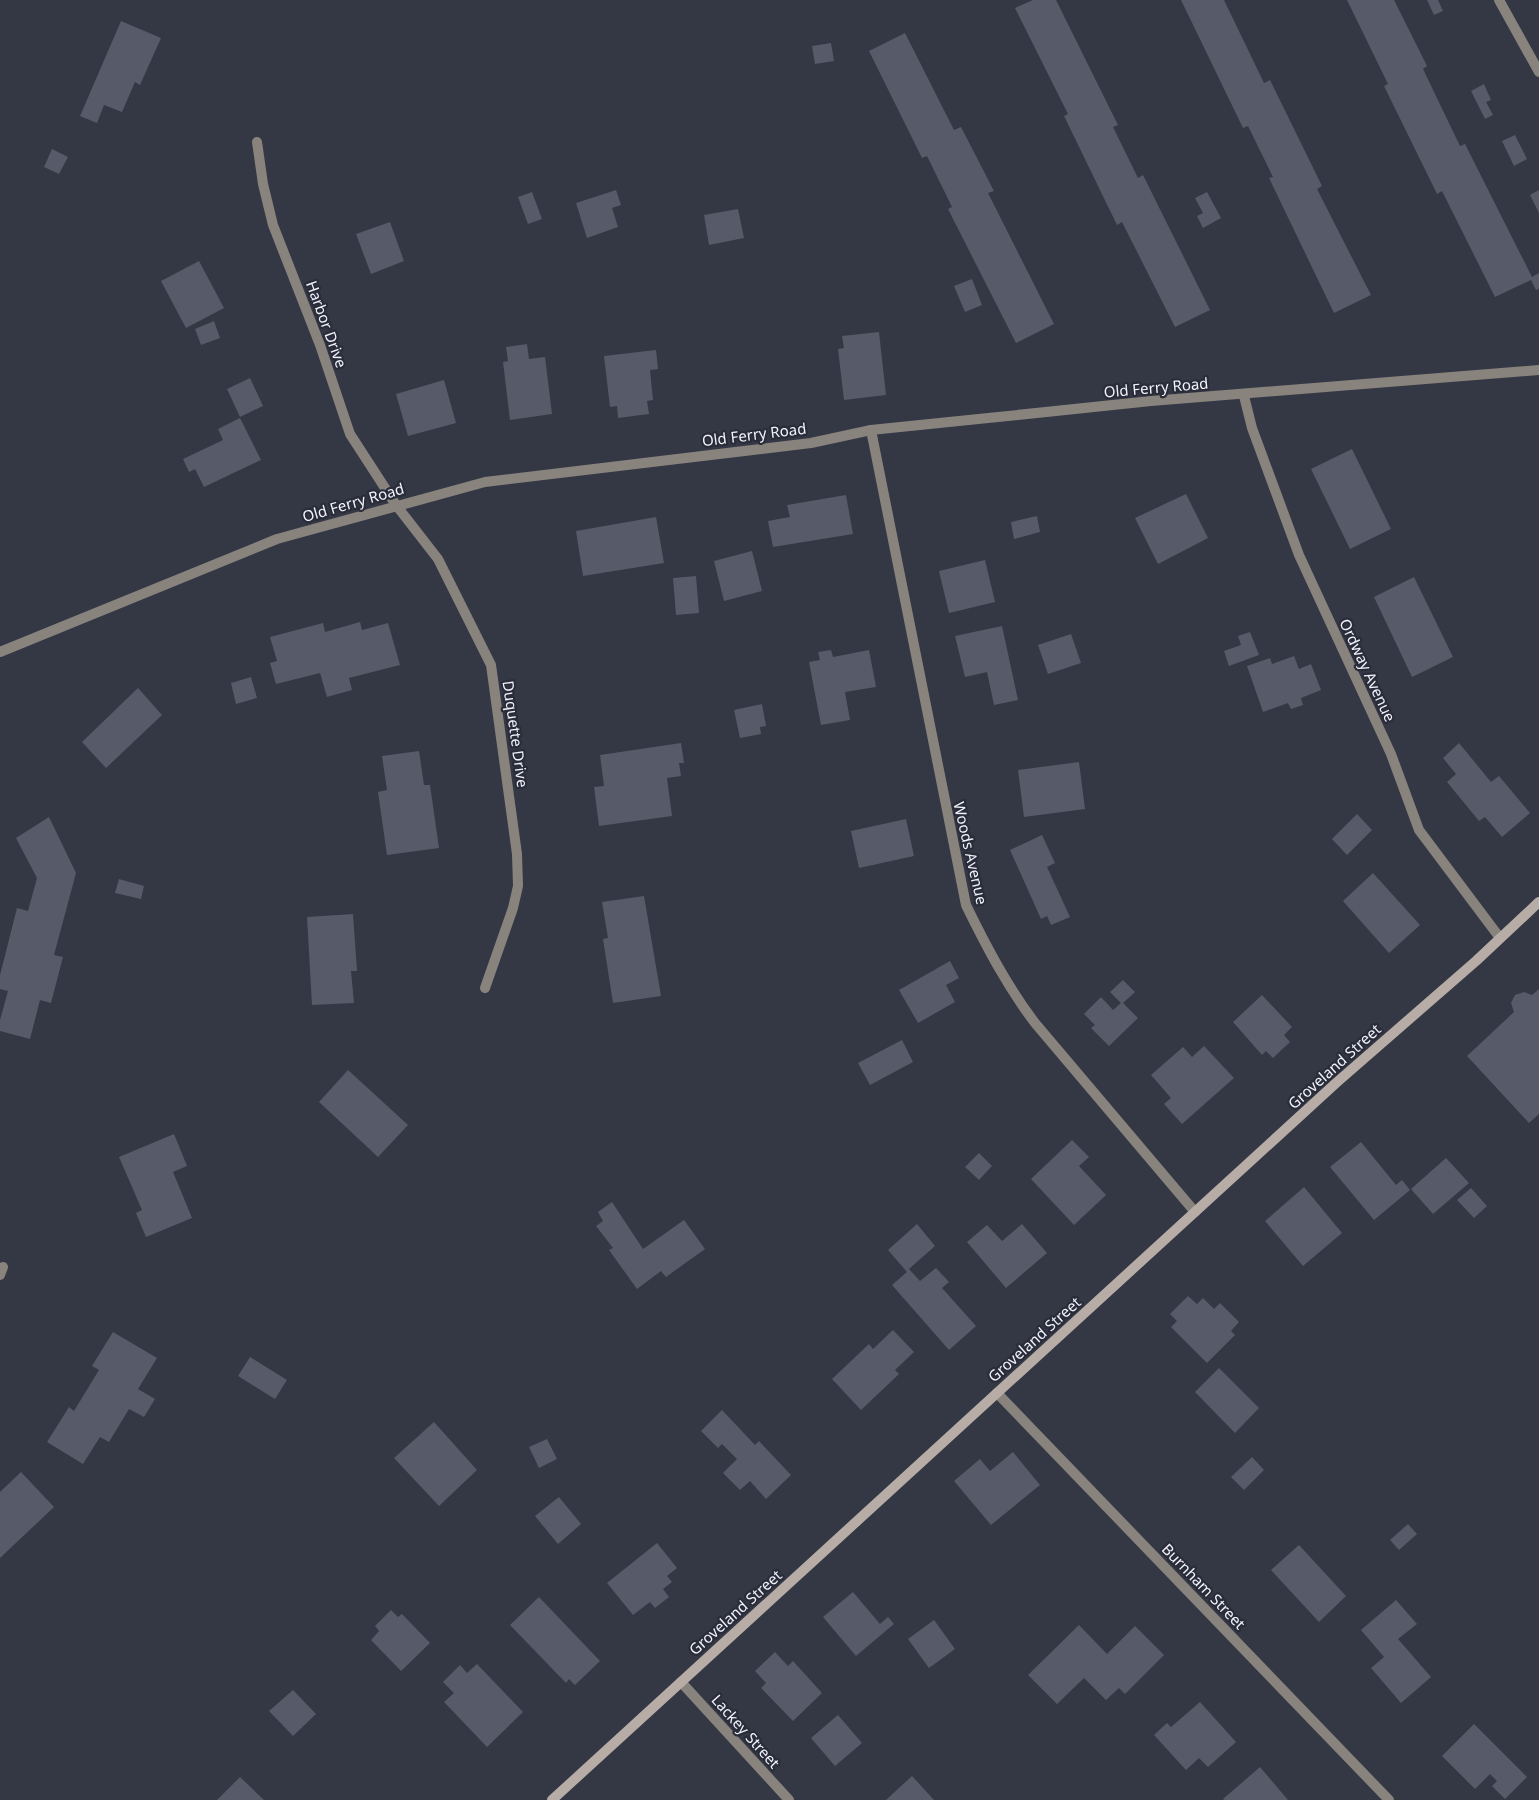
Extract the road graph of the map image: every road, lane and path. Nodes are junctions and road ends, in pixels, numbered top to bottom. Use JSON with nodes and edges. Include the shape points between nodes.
{"nodes":[{"id":1,"x":1499,"y":0,"type":"edge"},
{"id":2,"x":1539,"y":72,"type":"edge"},
{"id":3,"x":257,"y":142,"type":"dead end"},
{"id":4,"x":1539,"y":370,"type":"edge"},
{"id":5,"x":1244,"y":396,"type":"junction"},
{"id":6,"x":870,"y":430,"type":"junction"},
{"id":7,"x":396,"y":505,"type":"junction"},
{"id":8,"x":0,"y":652,"type":"edge"},
{"id":9,"x":1539,"y":902,"type":"edge"},
{"id":10,"x":1500,"y":938,"type":"junction"},
{"id":11,"x":485,"y":988,"type":"dead end"},
{"id":12,"x":1195,"y":1212,"type":"junction"},
{"id":13,"x":997,"y":1393,"type":"junction"},
{"id":14,"x":681,"y":1682,"type":"junction"},
{"id":15,"x":552,"y":1800,"type":"edge"},
{"id":16,"x":789,"y":1800,"type":"edge"},
{"id":17,"x":1388,"y":1800,"type":"edge"}],
"edges":[{"from":1,"to":2,"type":"street"},
{"from":3,"to":7,"type":"street","name":"Harbor Drive","via":[[273,225],[320,345],[350,434]]},
{"from":4,"to":5,"type":"street","name":"Old Ferry Road"},
{"from":5,"to":6,"type":"street","name":"Old Ferry Road","via":[[1141,402]]},
{"from":5,"to":10,"type":"street","name":"Ordway Avenue","via":[[1252,428],[1298,555],[1391,754],[1420,830]]},
{"from":6,"to":7,"type":"street","name":"Old Ferry Road","via":[[811,443],[485,482]]},
{"from":6,"to":12,"type":"street","name":"Woods Avenue","via":[[966,905],[1013,994]]},
{"from":7,"to":8,"type":"street","name":"Old Ferry Road","via":[[277,539]]},
{"from":7,"to":11,"type":"street","name":"Duquette Drive","via":[[438,559],[491,665],[517,854],[518,886],[507,929]]},
{"from":9,"to":10,"type":"main road","name":"Groveland Street"},
{"from":10,"to":12,"type":"main road","name":"Groveland Street"},
{"from":12,"to":13,"type":"main road","name":"Groveland Street"},
{"from":13,"to":14,"type":"main road","name":"Groveland Street"},
{"from":13,"to":17,"type":"street","name":"Burnham Street"},
{"from":14,"to":15,"type":"main road","name":"Groveland Street"},
{"from":14,"to":16,"type":"street","name":"Lackey Street"}]}
